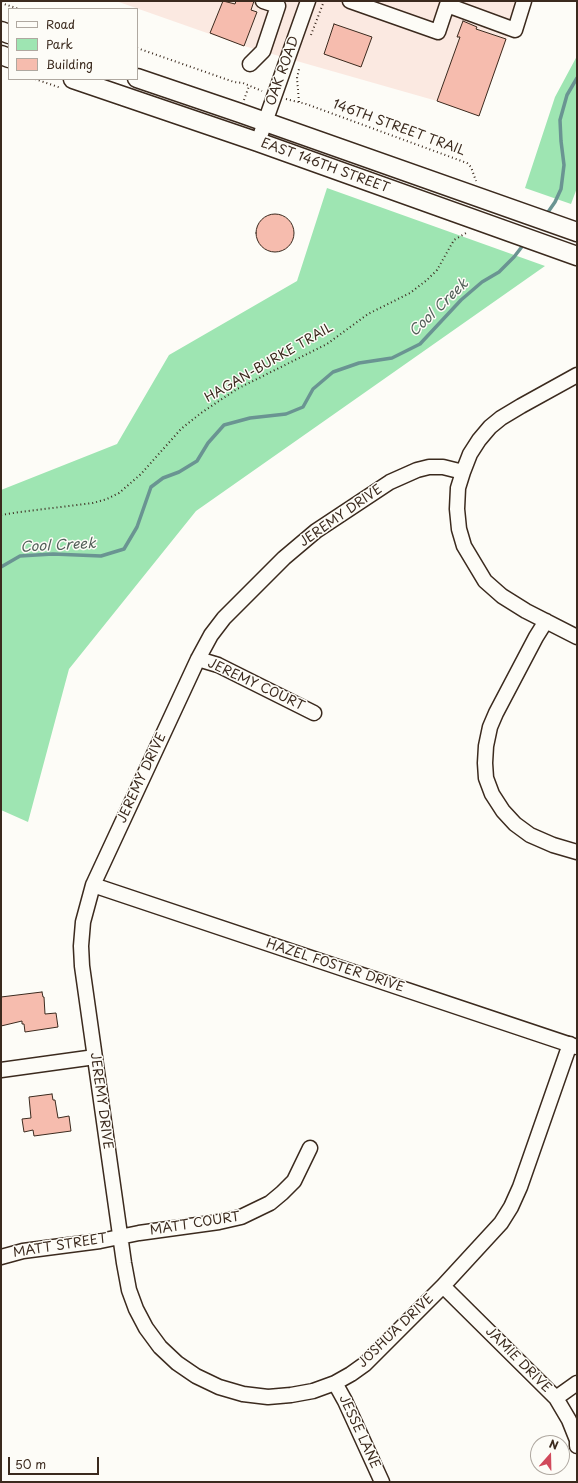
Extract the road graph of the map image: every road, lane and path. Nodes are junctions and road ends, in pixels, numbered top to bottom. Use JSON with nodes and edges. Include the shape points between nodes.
{"nodes":[{"id":1,"x":263,"y":1,"type":"edge"},
{"id":2,"x":308,"y":1,"type":"edge"},
{"id":3,"x":324,"y":1,"type":"edge"},
{"id":4,"x":350,"y":1,"type":"edge"},
{"id":5,"x":524,"y":1,"type":"edge"},
{"id":6,"x":1,"y":3,"type":"edge"},
{"id":7,"x":16,"y":8,"type":"edge"},
{"id":8,"x":309,"y":41,"type":"dead end"},
{"id":9,"x":138,"y":48,"type":"edge"},
{"id":10,"x":250,"y":64,"type":"dead end"},
{"id":11,"x":299,"y":68,"type":"dead end"},
{"id":12,"x":138,"y":78,"type":"edge"},
{"id":13,"x":76,"y":80,"type":"edge"},
{"id":14,"x":259,"y":90,"type":"dead end"},
{"id":15,"x":290,"y":100,"type":"dead end"},
{"id":16,"x":298,"y":102,"type":"junction"},
{"id":17,"x":265,"y":122,"type":"junction"},
{"id":18,"x":258,"y":142,"type":"junction"},
{"id":19,"x":478,"y":186,"type":"dead end"},
{"id":20,"x":471,"y":230,"type":"dead end"},
{"id":21,"x":570,"y":230,"type":"edge"},
{"id":22,"x":577,"y":256,"type":"edge"},
{"id":23,"x":577,"y":375,"type":"edge"},
{"id":24,"x":463,"y":472,"type":"junction"},
{"id":25,"x":1,"y":516,"type":"edge"},
{"id":26,"x":546,"y":621,"type":"junction"},
{"id":27,"x":577,"y":637,"type":"edge"},
{"id":28,"x":198,"y":659,"type":"junction"},
{"id":29,"x":314,"y":713,"type":"dead end"},
{"id":30,"x":577,"y":852,"type":"edge"},
{"id":31,"x":94,"y":885,"type":"junction"},
{"id":32,"x":573,"y":1046,"type":"edge"},
{"id":33,"x":96,"y":1057,"type":"junction"},
{"id":34,"x":1,"y":1070,"type":"edge"},
{"id":35,"x":310,"y":1148,"type":"dead end"},
{"id":36,"x":120,"y":1236,"type":"junction"},
{"id":37,"x":1,"y":1257,"type":"edge"},
{"id":38,"x":443,"y":1286,"type":"junction"},
{"id":39,"x":335,"y":1382,"type":"junction"},
{"id":40,"x":577,"y":1383,"type":"edge"},
{"id":41,"x":556,"y":1398,"type":"junction"},
{"id":42,"x":577,"y":1446,"type":"edge"},
{"id":43,"x":382,"y":1482,"type":"edge"}],
"edges":[{"from":1,"to":10,"type":"street","via":[[278,6],[263,51]]},
{"from":2,"to":17,"type":"street","name":"OAK ROAD"},
{"from":3,"to":8,"type":"path"},
{"from":4,"to":5,"type":"street","via":[[438,32],[447,5],[515,30]]},
{"from":6,"to":7,"type":"path"},
{"from":9,"to":14,"type":"path"},
{"from":11,"to":16,"type":"path"},
{"from":12,"to":17,"type":"main road","name":"EAST 146TH STREET"},
{"from":13,"to":18,"type":"main road","name":"EAST 146TH STREET"},
{"from":15,"to":16,"type":"path","name":"146TH STREET TRAIL"},
{"from":16,"to":19,"type":"path","name":"146TH STREET TRAIL","via":[[467,163]]},
{"from":17,"to":18,"type":"street","name":"OAK ROAD"},
{"from":17,"to":21,"type":"main road","name":"EAST 146TH STREET"},
{"from":18,"to":22,"type":"main road","name":"EAST 146TH STREET"},
{"from":20,"to":25,"type":"path","name":"HAGAN-BURKE TRAIL","via":[[454,240],[437,270],[410,292],[368,314],[327,344],[237,390],[201,413],[181,429],[141,474],[119,493],[93,503]]},
{"from":23,"to":24,"type":"street","via":[[501,418],[490,427],[470,454]]},
{"from":24,"to":26,"type":"street","via":[[458,488],[459,529],[472,561],[485,580],[502,596]]},
{"from":24,"to":28,"type":"street","name":"JEREMY DRIVE","via":[[430,467],[404,475],[316,531],[284,558],[224,618]]},
{"from":26,"to":27,"type":"street"},
{"from":26,"to":30,"type":"street","via":[[490,727],[486,746],[486,778],[492,794],[515,824],[530,835]]},
{"from":28,"to":29,"type":"street","name":"JEREMY COURT","via":[[218,665]]},
{"from":28,"to":31,"type":"street","name":"JEREMY DRIVE"},
{"from":31,"to":32,"type":"street","name":"HAZEL FOSTER DRIVE"},
{"from":31,"to":33,"type":"street","name":"JEREMY DRIVE","via":[[83,922],[81,946]]},
{"from":32,"to":38,"type":"street","name":"JOSHUA DRIVE","via":[[511,1207],[487,1240]]},
{"from":33,"to":34,"type":"street"},
{"from":33,"to":36,"type":"street","name":"JEREMY DRIVE"},
{"from":35,"to":36,"type":"street","name":"MATT COURT","via":[[294,1181],[270,1203],[255,1211],[219,1222]]},
{"from":36,"to":37,"type":"street","name":"MATT STREET","via":[[100,1241],[22,1250]]},
{"from":36,"to":39,"type":"street","name":"JOSHUA DRIVE","via":[[129,1290],[146,1328],[160,1347],[196,1376],[219,1387],[262,1396],[314,1391]]},
{"from":38,"to":39,"type":"street","name":"JOSHUA DRIVE","via":[[365,1364]]},
{"from":38,"to":41,"type":"street","name":"JAMIE DRIVE"},
{"from":39,"to":43,"type":"street","name":"JESSE LANE"},
{"from":40,"to":41,"type":"street"},
{"from":41,"to":42,"type":"street","name":"JAMIE DRIVE","via":[[569,1420]]}]}
